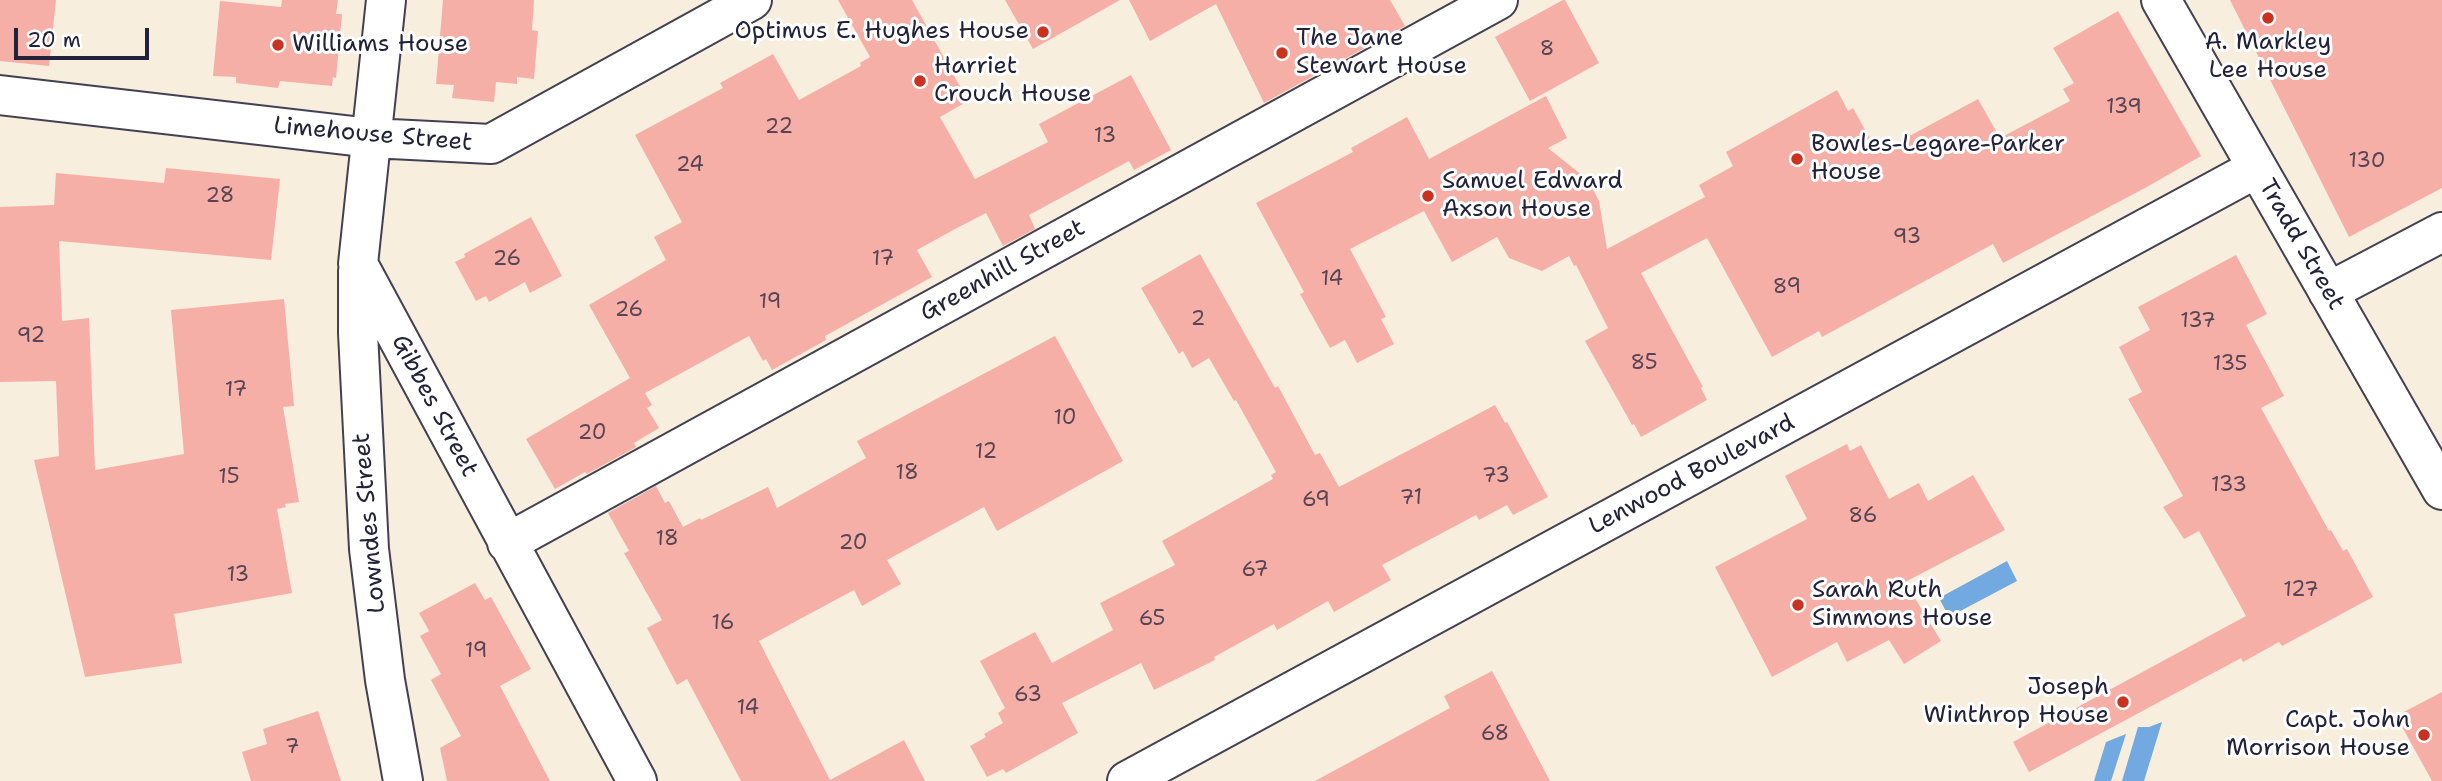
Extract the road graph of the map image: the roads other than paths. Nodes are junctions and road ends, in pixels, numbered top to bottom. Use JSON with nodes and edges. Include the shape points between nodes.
{"nodes":[{"id":1,"x":386,"y":0,"type":"edge"},
{"id":2,"x":752,"y":0,"type":"edge"},
{"id":3,"x":1498,"y":0,"type":"edge"},
{"id":4,"x":2161,"y":0,"type":"edge"},
{"id":5,"x":0,"y":95,"type":"edge"},
{"id":6,"x":371,"y":138,"type":"junction"},
{"id":7,"x":2257,"y":168,"type":"junction"},
{"id":8,"x":2442,"y":232,"type":"edge"},
{"id":9,"x":358,"y":264,"type":"junction"},
{"id":10,"x":2328,"y":292,"type":"junction"},
{"id":11,"x":2442,"y":490,"type":"edge"},
{"id":12,"x":507,"y":543,"type":"junction"},
{"id":13,"x":403,"y":781,"type":"edge"},
{"id":14,"x":637,"y":781,"type":"edge"},
{"id":15,"x":1127,"y":781,"type":"edge"}],
"edges":[{"from":1,"to":6,"type":"street"},
{"from":2,"to":6,"type":"street","name":"Limehouse Street","via":[[491,144]]},
{"from":3,"to":12,"type":"street","name":"Greenhill Street"},
{"from":4,"to":7,"type":"street","name":"Tradd Street"},
{"from":5,"to":6,"type":"street","name":"Limehouse Street"},
{"from":6,"to":9,"type":"street"},
{"from":7,"to":10,"type":"street","name":"Tradd Street"},
{"from":7,"to":15,"type":"street","name":"Lenwood Boulevard"},
{"from":8,"to":10,"type":"street"},
{"from":9,"to":12,"type":"street","name":"Gibbes Street"},
{"from":9,"to":13,"type":"street","name":"Lowndes Street","via":[[369,550]]},
{"from":10,"to":11,"type":"street","name":"Tradd Street"},
{"from":12,"to":14,"type":"street","name":"Gibbes Street"}]}
